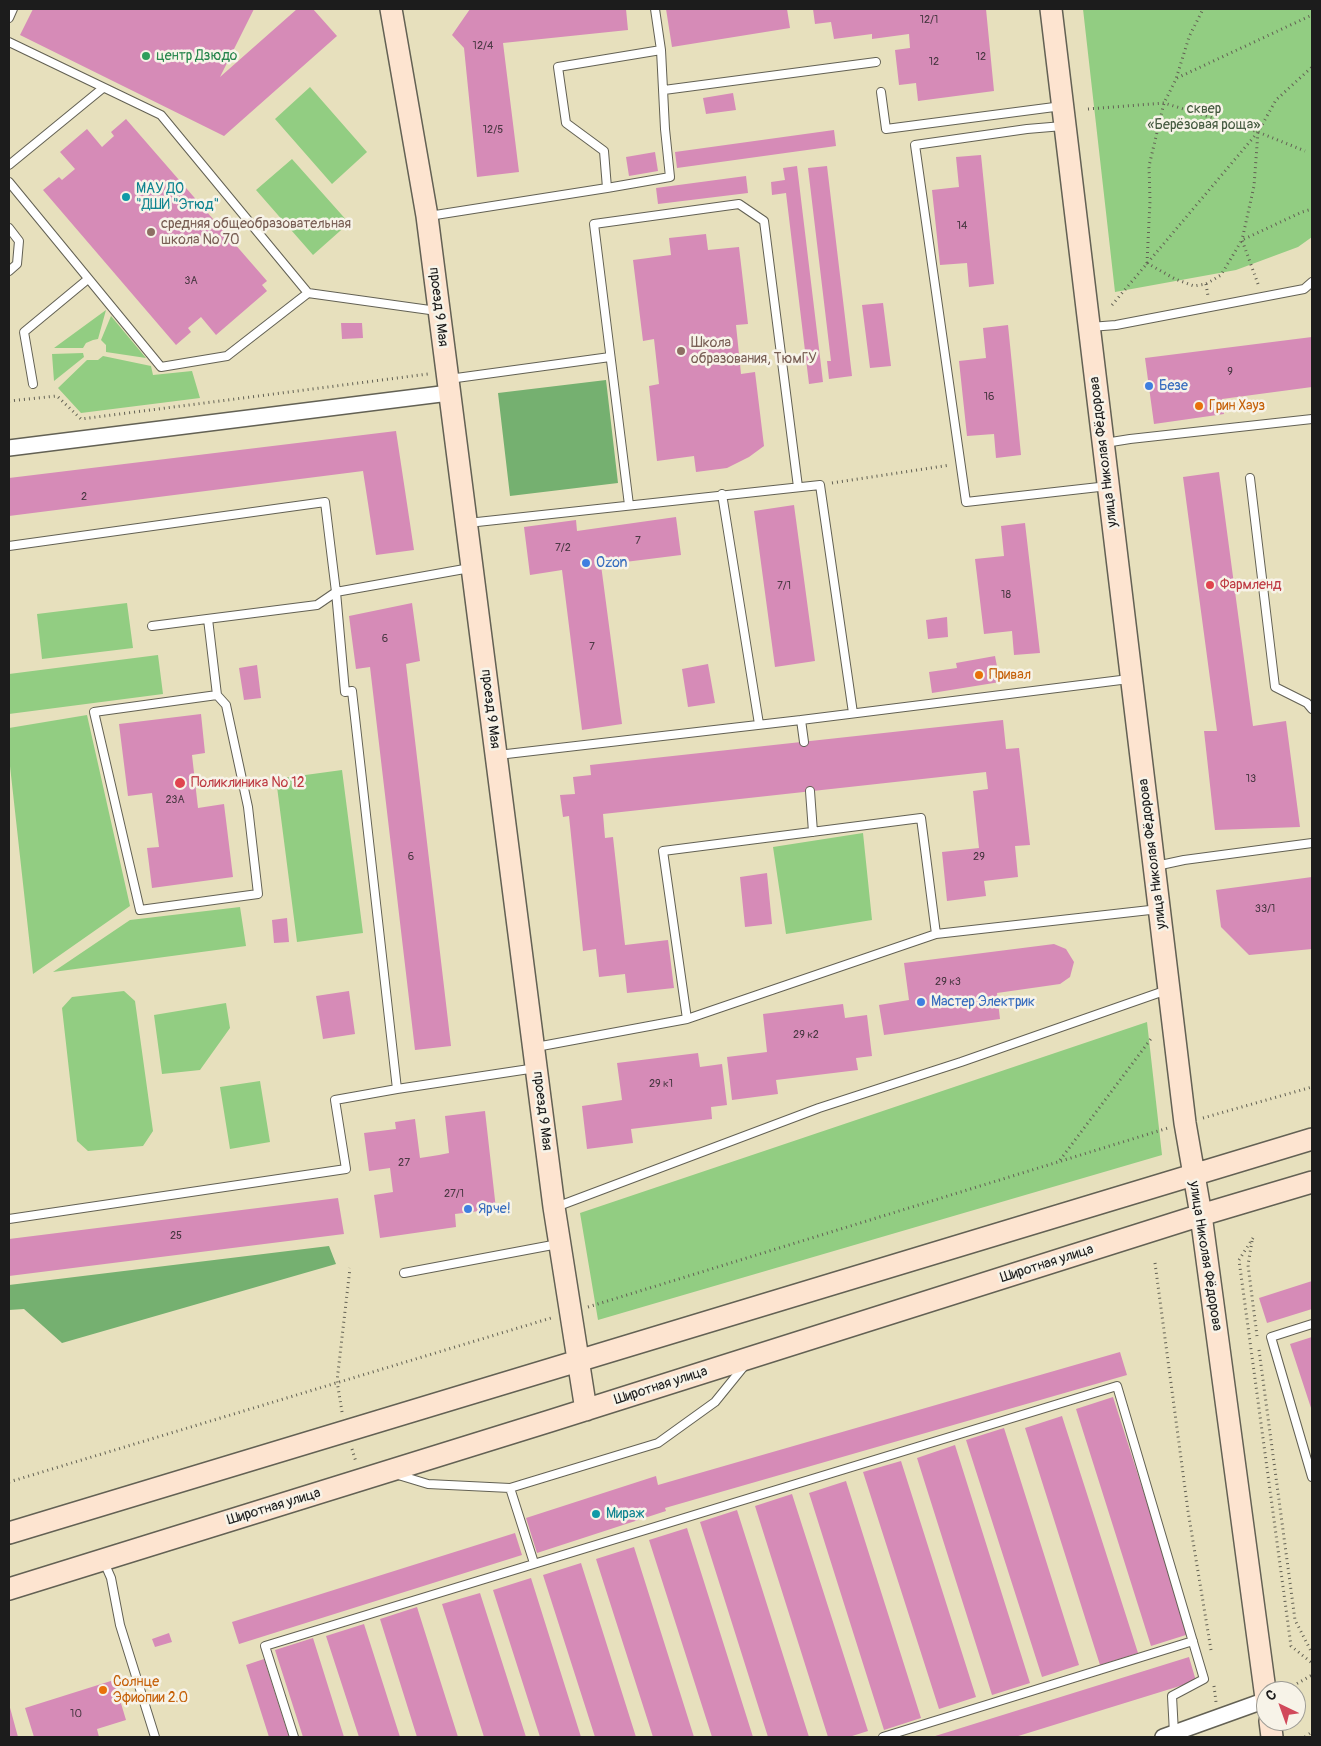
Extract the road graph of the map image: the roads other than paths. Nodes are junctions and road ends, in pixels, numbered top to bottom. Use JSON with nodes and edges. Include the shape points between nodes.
{"nodes":[{"id":1,"x":13,"y":9,"type":"edge"},
{"id":2,"x":391,"y":9,"type":"edge"},
{"id":3,"x":655,"y":9,"type":"edge"},
{"id":4,"x":1051,"y":9,"type":"edge"},
{"id":5,"x":9,"y":18,"type":"edge"},
{"id":6,"x":9,"y":42,"type":"edge"},
{"id":7,"x":661,"y":50,"type":"junction"},
{"id":8,"x":876,"y":62,"type":"dead end"},
{"id":9,"x":103,"y":88,"type":"junction"},
{"id":10,"x":664,"y":90,"type":"junction"},
{"id":11,"x":882,"y":92,"type":"dead end"},
{"id":12,"x":1064,"y":116,"type":"junction"},
{"id":13,"x":9,"y":165,"type":"edge"},
{"id":14,"x":9,"y":182,"type":"edge"},
{"id":15,"x":607,"y":188,"type":"junction"},
{"id":16,"x":427,"y":216,"type":"junction"},
{"id":17,"x":9,"y":228,"type":"edge"},
{"id":18,"x":9,"y":271,"type":"edge"},
{"id":19,"x":88,"y":279,"type":"junction"},
{"id":20,"x":1312,"y":282,"type":"edge"},
{"id":21,"x":308,"y":293,"type":"junction"},
{"id":22,"x":439,"y":312,"type":"junction"},
{"id":23,"x":1089,"y":328,"type":"junction"},
{"id":24,"x":610,"y":357,"type":"junction"},
{"id":25,"x":447,"y":381,"type":"junction"},
{"id":26,"x":33,"y":384,"type":"dead end"},
{"id":27,"x":1312,"y":419,"type":"edge"},
{"id":28,"x":1103,"y":443,"type":"junction"},
{"id":29,"x":9,"y":448,"type":"edge"},
{"id":30,"x":1250,"y":478,"type":"dead end"},
{"id":31,"x":1108,"y":486,"type":"junction"},
{"id":32,"x":798,"y":487,"type":"junction"},
{"id":33,"x":722,"y":494,"type":"junction"},
{"id":34,"x":629,"y":505,"type":"junction"},
{"id":35,"x":466,"y":523,"type":"junction"},
{"id":36,"x":9,"y":546,"type":"edge"},
{"id":37,"x":472,"y":568,"type":"junction"},
{"id":38,"x":336,"y":592,"type":"junction"},
{"id":39,"x":208,"y":619,"type":"junction"},
{"id":40,"x":152,"y":626,"type":"dead end"},
{"id":41,"x":1131,"y":679,"type":"junction"},
{"id":42,"x":217,"y":695,"type":"junction"},
{"id":43,"x":1312,"y":709,"type":"edge"},
{"id":44,"x":854,"y":713,"type":"junction"},
{"id":45,"x":800,"y":720,"type":"junction"},
{"id":46,"x":758,"y":724,"type":"junction"},
{"id":47,"x":804,"y":742,"type":"dead end"},
{"id":48,"x":496,"y":755,"type":"junction"},
{"id":49,"x":810,"y":791,"type":"dead end"},
{"id":50,"x":813,"y":832,"type":"junction"},
{"id":51,"x":1312,"y":843,"type":"edge"},
{"id":52,"x":1154,"y":866,"type":"junction"},
{"id":53,"x":1160,"y":909,"type":"junction"},
{"id":54,"x":936,"y":934,"type":"junction"},
{"id":55,"x":1168,"y":989,"type":"junction"},
{"id":56,"x":687,"y":1019,"type":"junction"},
{"id":57,"x":534,"y":1047,"type":"junction"},
{"id":58,"x":536,"y":1068,"type":"junction"},
{"id":59,"x":397,"y":1089,"type":"junction"},
{"id":60,"x":1312,"y":1139,"type":"edge"},
{"id":61,"x":1193,"y":1175,"type":"junction"},
{"id":62,"x":1312,"y":1182,"type":"edge"},
{"id":63,"x":554,"y":1207,"type":"junction"},
{"id":64,"x":1201,"y":1215,"type":"junction"},
{"id":65,"x":9,"y":1219,"type":"edge"},
{"id":66,"x":560,"y":1244,"type":"junction"},
{"id":67,"x":404,"y":1273,"type":"dead end"},
{"id":68,"x":1312,"y":1324,"type":"edge"},
{"id":69,"x":752,"y":1357,"type":"junction"},
{"id":70,"x":578,"y":1361,"type":"junction"},
{"id":71,"x":586,"y":1410,"type":"junction"},
{"id":72,"x":386,"y":1472,"type":"junction"},
{"id":73,"x":1312,"y":1477,"type":"edge"},
{"id":74,"x":510,"y":1488,"type":"junction"},
{"id":75,"x":9,"y":1534,"type":"edge"},
{"id":76,"x":104,"y":1560,"type":"junction"},
{"id":77,"x":534,"y":1563,"type":"junction"},
{"id":78,"x":9,"y":1589,"type":"edge"},
{"id":79,"x":1193,"y":1641,"type":"junction"},
{"id":80,"x":1264,"y":1681,"type":"edge"},
{"id":81,"x":1256,"y":1703,"type":"edge"},
{"id":82,"x":1169,"y":1735,"type":"edge"},
{"id":83,"x":156,"y":1737,"type":"edge"},
{"id":84,"x":294,"y":1737,"type":"edge"},
{"id":85,"x":883,"y":1737,"type":"edge"}],
"edges":[{"from":1,"to":5,"type":"lane"},
{"from":2,"to":16,"type":"street","name":"проезд 9 Мая"},
{"from":3,"to":7,"type":"lane"},
{"from":4,"to":12,"type":"street","name":"улица Николая Фёдорова"},
{"from":6,"to":9,"type":"lane"},
{"from":7,"to":10,"type":"lane"},
{"from":7,"to":15,"type":"lane","via":[[558,67],[566,124],[604,151]]},
{"from":8,"to":10,"type":"lane"},
{"from":9,"to":13,"type":"lane"},
{"from":9,"to":21,"type":"lane","via":[[161,115]]},
{"from":10,"to":15,"type":"lane","via":[[670,177]]},
{"from":11,"to":12,"type":"lane","via":[[886,130]]},
{"from":12,"to":23,"type":"street","name":"улица Николая Фёдорова"},
{"from":12,"to":31,"type":"lane","via":[[1027,129],[915,145],[966,502]]},
{"from":14,"to":19,"type":"lane"},
{"from":15,"to":16,"type":"lane"},
{"from":16,"to":22,"type":"street","name":"проезд 9 Мая"},
{"from":17,"to":18,"type":"lane","via":[[19,241],[17,264]]},
{"from":19,"to":21,"type":"lane","via":[[161,367],[227,356]]},
{"from":19,"to":26,"type":"lane","via":[[24,332]]},
{"from":20,"to":23,"type":"lane","via":[[1304,289]]},
{"from":21,"to":22,"type":"lane"},
{"from":22,"to":25,"type":"street","name":"проезд 9 Мая"},
{"from":23,"to":28,"type":"street","name":"улица Николая Фёдорова"},
{"from":24,"to":25,"type":"lane"},
{"from":24,"to":32,"type":"lane","via":[[594,224],[739,204],[764,221]]},
{"from":24,"to":34,"type":"lane"},
{"from":25,"to":29,"type":"street"},
{"from":25,"to":35,"type":"street","name":"проезд 9 Мая"},
{"from":27,"to":28,"type":"lane"},
{"from":28,"to":31,"type":"street","name":"улица Николая Фёдорова"},
{"from":30,"to":43,"type":"lane","via":[[1275,687],[1307,703]]},
{"from":31,"to":41,"type":"street","name":"улица Николая Фёдорова"},
{"from":32,"to":33,"type":"lane"},
{"from":32,"to":44,"type":"lane","via":[[820,485]]},
{"from":33,"to":34,"type":"lane"},
{"from":33,"to":46,"type":"lane"},
{"from":34,"to":35,"type":"lane"},
{"from":35,"to":37,"type":"street","name":"проезд 9 Мая"},
{"from":36,"to":38,"type":"lane","via":[[325,502]]},
{"from":37,"to":38,"type":"lane"},
{"from":37,"to":48,"type":"street","name":"проезд 9 Мая"},
{"from":38,"to":39,"type":"lane","via":[[317,605]]},
{"from":38,"to":59,"type":"lane","via":[[345,692],[352,691]]},
{"from":39,"to":40,"type":"lane"},
{"from":39,"to":42,"type":"lane"},
{"from":41,"to":44,"type":"lane"},
{"from":41,"to":52,"type":"street","name":"улица Николая Фёдорова"},
{"from":42,"to":42,"type":"lane","via":[[226,705],[248,807],[258,894],[140,910],[94,712]]},
{"from":44,"to":45,"type":"lane"},
{"from":45,"to":46,"type":"lane"},
{"from":45,"to":47,"type":"lane"},
{"from":46,"to":48,"type":"lane"},
{"from":48,"to":57,"type":"street","name":"проезд 9 Мая"},
{"from":49,"to":50,"type":"lane"},
{"from":50,"to":54,"type":"lane","via":[[920,818]]},
{"from":50,"to":56,"type":"lane","via":[[663,851]]},
{"from":51,"to":52,"type":"lane"},
{"from":52,"to":53,"type":"street","name":"улица Николая Фёдорова"},
{"from":53,"to":54,"type":"lane"},
{"from":53,"to":55,"type":"street","name":"улица Николая Фёдорова"},
{"from":54,"to":56,"type":"lane"},
{"from":55,"to":61,"type":"street","name":"улица Николая Фёдорова"},
{"from":55,"to":63,"type":"lane","via":[[819,1108]]},
{"from":56,"to":57,"type":"lane"},
{"from":57,"to":58,"type":"street","name":"проезд 9 Мая"},
{"from":58,"to":59,"type":"lane"},
{"from":58,"to":63,"type":"street","name":"проезд 9 Мая"},
{"from":59,"to":65,"type":"lane","via":[[335,1100],[346,1169]]},
{"from":60,"to":61,"type":"street"},
{"from":61,"to":64,"type":"street","name":"улица Николая Фёдорова"},
{"from":61,"to":70,"type":"street"},
{"from":62,"to":64,"type":"street","name":"Широтная улица"},
{"from":63,"to":66,"type":"street","name":"проезд 9 Мая"},
{"from":64,"to":69,"type":"street","name":"Широтная улица"},
{"from":64,"to":80,"type":"street","name":"улица Николая Фёдорова"},
{"from":66,"to":67,"type":"lane"},
{"from":66,"to":70,"type":"street","name":"проезд 9 Мая"},
{"from":68,"to":73,"type":"lane","via":[[1271,1337]]},
{"from":69,"to":71,"type":"street","name":"Широтная улица"},
{"from":69,"to":74,"type":"lane","via":[[715,1402],[658,1443]]},
{"from":70,"to":71,"type":"street","name":"проезд 9 Мая"},
{"from":70,"to":75,"type":"street"},
{"from":71,"to":72,"type":"street","name":"Широтная улица"},
{"from":72,"to":74,"type":"lane","via":[[428,1484]]},
{"from":72,"to":76,"type":"street","name":"Широтная улица"},
{"from":74,"to":77,"type":"lane"},
{"from":76,"to":78,"type":"street","name":"Широтная улица"},
{"from":76,"to":83,"type":"lane","via":[[120,1625]]},
{"from":77,"to":79,"type":"lane","via":[[1117,1386]]},
{"from":77,"to":84,"type":"lane","via":[[265,1646]]},
{"from":79,"to":82,"type":"lane","via":[[1204,1679],[1172,1696]]},
{"from":79,"to":85,"type":"lane"},
{"from":81,"to":82,"type":"street"}]}
